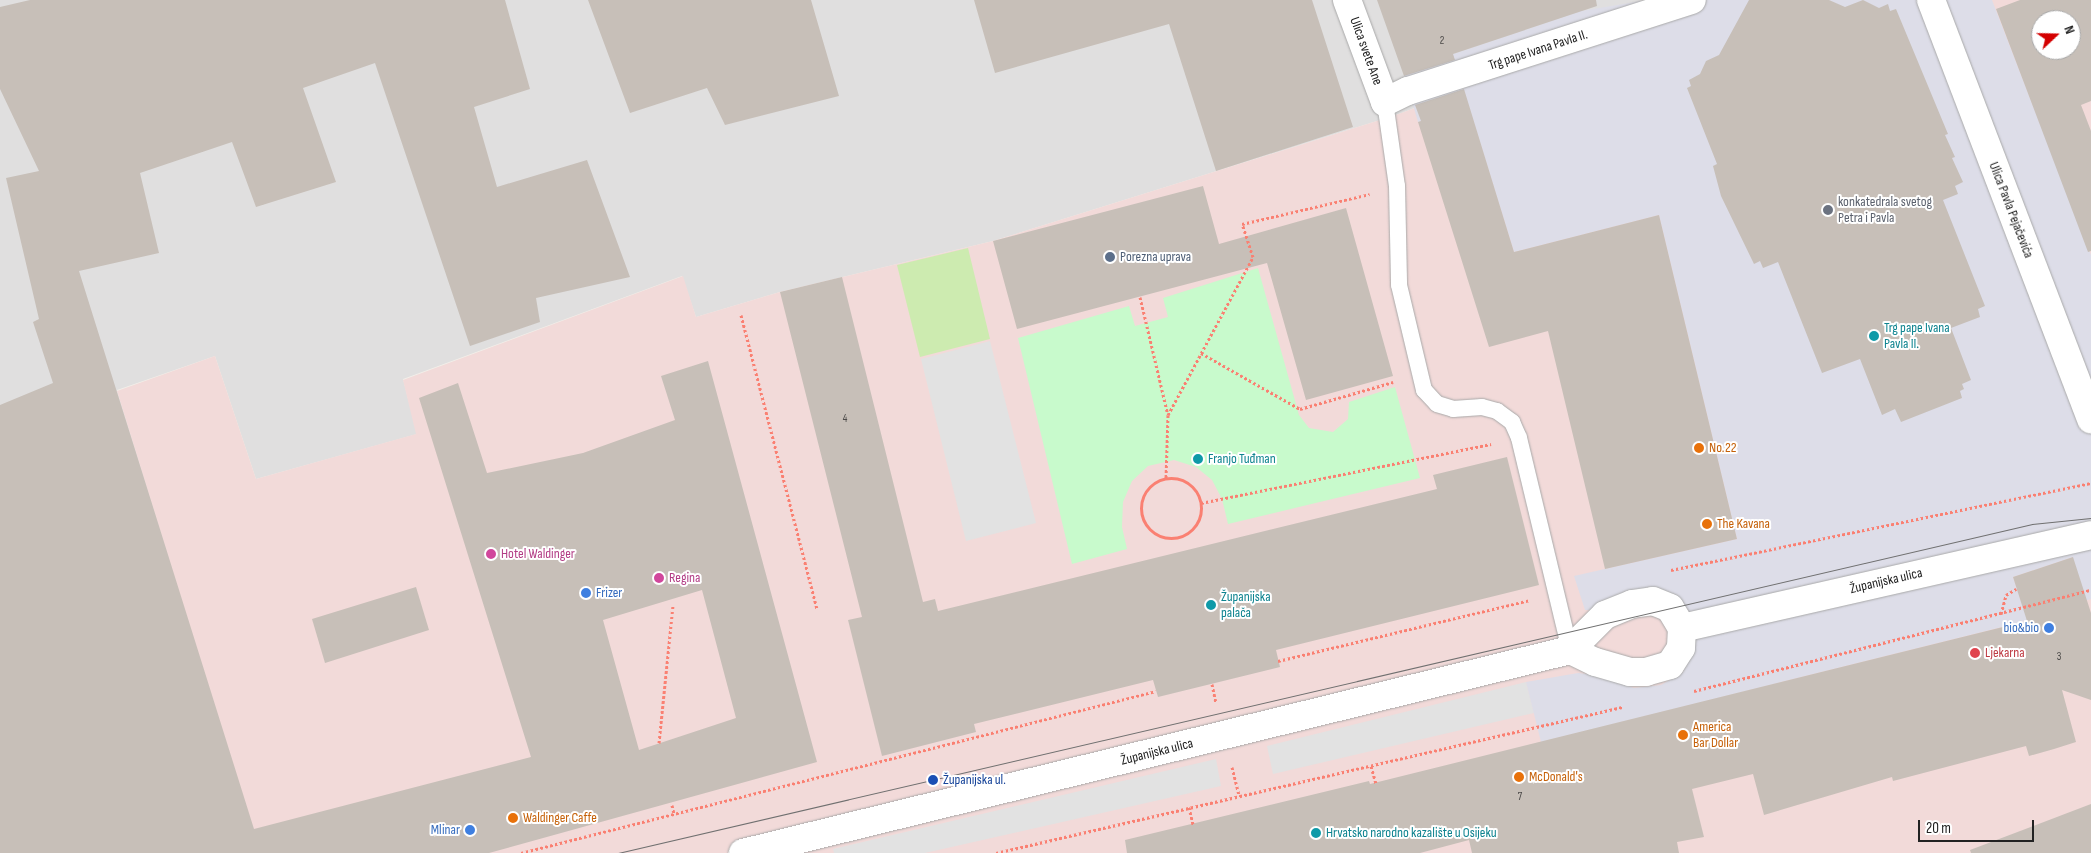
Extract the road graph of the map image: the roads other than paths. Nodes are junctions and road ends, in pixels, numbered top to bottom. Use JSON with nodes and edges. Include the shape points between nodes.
{"nodes":[{"id":1,"x":1347,"y":0,"type":"edge"},
{"id":2,"x":1692,"y":0,"type":"edge"},
{"id":3,"x":1931,"y":0,"type":"edge"},
{"id":4,"x":1385,"y":102,"type":"junction"},
{"id":5,"x":2091,"y":420,"type":"edge"},
{"id":6,"x":2091,"y":535,"type":"edge"},
{"id":7,"x":1682,"y":628,"type":"junction"},
{"id":8,"x":1570,"y":650,"type":"junction"},
{"id":9,"x":743,"y":853,"type":"edge"}],
"edges":[{"from":1,"to":4,"type":"street","name":"Ulica svete Ane"},
{"from":2,"to":4,"type":"street","name":"Trg pape Ivana Pavla II.","via":[[1408,91]]},
{"from":3,"to":5,"type":"street","name":"Ulica Pavla Pejačevića"},
{"from":4,"to":8,"type":"lane","via":[[1397,186],[1399,285],[1424,390],[1437,404],[1453,409],[1482,407],[1497,410],[1512,422],[1519,438]]},
{"from":6,"to":7,"type":"street","name":"Županijska ulica"},
{"from":7,"to":8,"type":"street","via":[[1670,608],[1642,601],[1605,615]]},
{"from":7,"to":8,"type":"street","via":[[1677,658],[1659,669],[1630,672]]},
{"from":8,"to":9,"type":"street","name":"Županijska ulica"}]}
